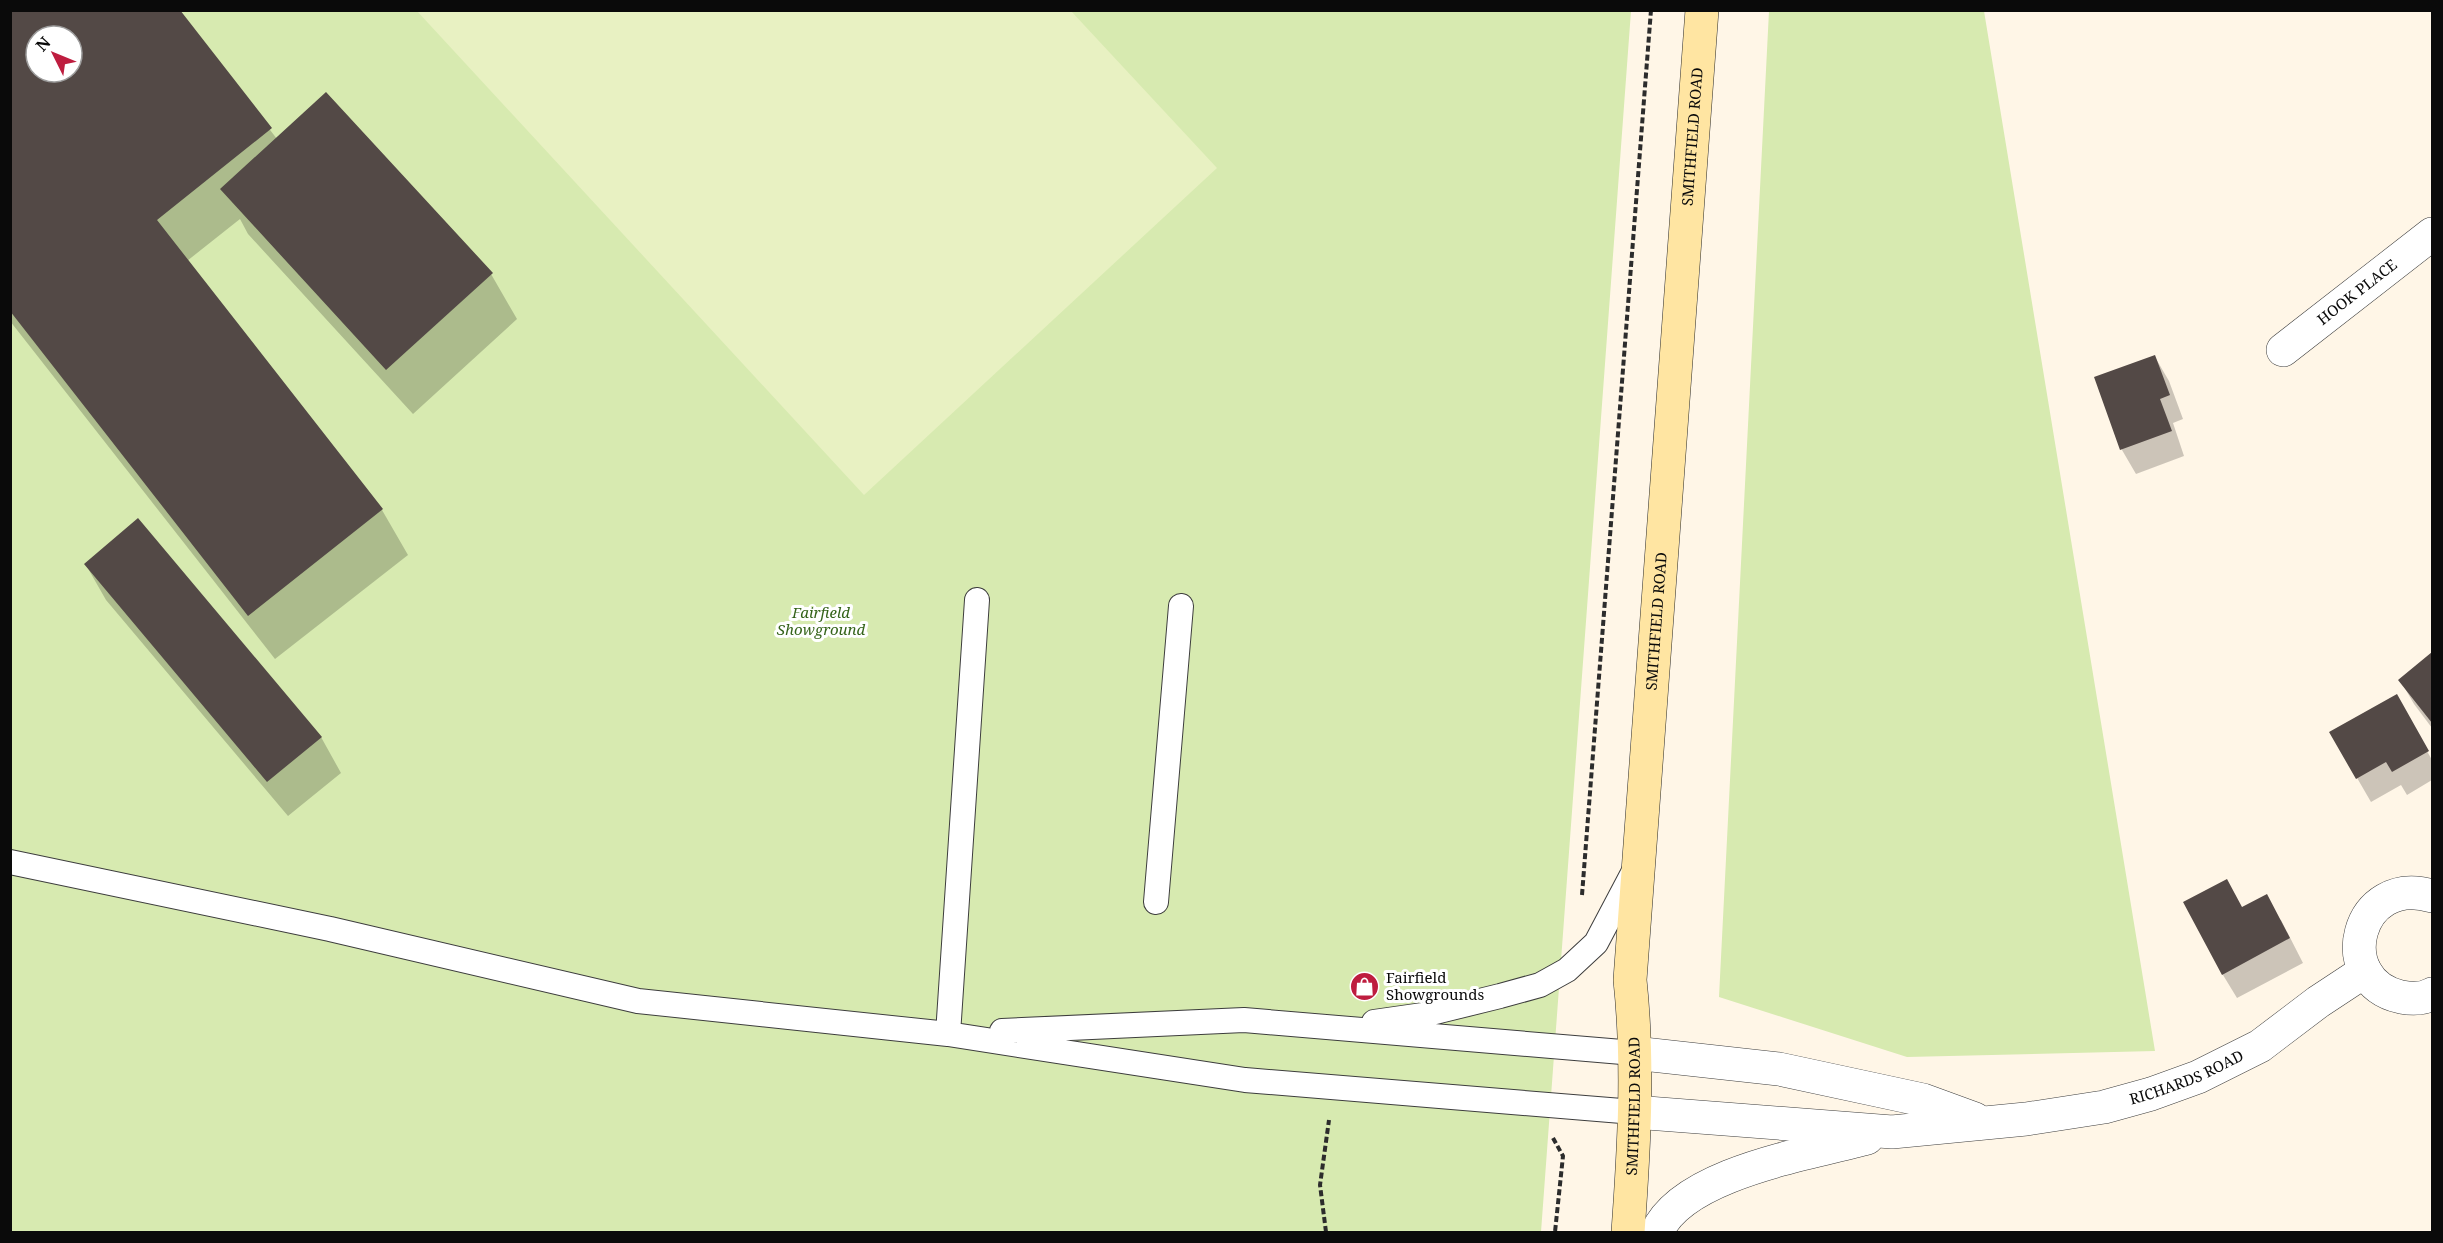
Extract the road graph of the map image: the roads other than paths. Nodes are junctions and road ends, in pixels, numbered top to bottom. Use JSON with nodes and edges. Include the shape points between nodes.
{"nodes":[{"id":1,"x":1702,"y":10,"type":"edge"},
{"id":2,"x":2433,"y":234,"type":"edge"},
{"id":3,"x":2283,"y":351,"type":"dead end"},
{"id":4,"x":977,"y":600,"type":"dead end"},
{"id":5,"x":1181,"y":606,"type":"dead end"},
{"id":6,"x":10,"y":862,"type":"edge"},
{"id":7,"x":1639,"y":862,"type":"junction"},
{"id":8,"x":2433,"y":896,"type":"edge"},
{"id":9,"x":1156,"y":902,"type":"dead end"},
{"id":10,"x":2365,"y":970,"type":"junction"},
{"id":11,"x":2431,"y":1000,"type":"edge"},
{"id":12,"x":1333,"y":1028,"type":"junction"},
{"id":13,"x":948,"y":1034,"type":"junction"},
{"id":14,"x":1634,"y":1053,"type":"junction"},
{"id":15,"x":1634,"y":1112,"type":"junction"},
{"id":16,"x":1982,"y":1122,"type":"junction"},
{"id":17,"x":1892,"y":1132,"type":"junction"},
{"id":18,"x":1628,"y":1233,"type":"edge"},
{"id":19,"x":1657,"y":1233,"type":"edge"}],
"edges":[{"from":1,"to":7,"type":"main road","name":"SMITHFIELD ROAD"},
{"from":2,"to":3,"type":"street","name":"HOOK PLACE"},
{"from":4,"to":13,"type":"lane"},
{"from":5,"to":9,"type":"lane"},
{"from":6,"to":13,"type":"lane","via":[[330,929],[638,1001]]},
{"from":7,"to":12,"type":"lane","via":[[1596,943],[1567,970],[1540,985],[1423,1015]]},
{"from":7,"to":14,"type":"main road","name":"SMITHFIELD ROAD","via":[[1630,980]]},
{"from":8,"to":10,"type":"street","via":[[2403,892],[2387,897],[2374,908],[2359,938]]},
{"from":10,"to":11,"type":"street","via":[[2376,985],[2392,995]]},
{"from":10,"to":16,"type":"street","name":"RICHARDS ROAD","via":[[2260,1046],[2198,1077],[2104,1107]]},
{"from":12,"to":13,"type":"lane","via":[[1244,1020]]},
{"from":12,"to":14,"type":"lane"},
{"from":13,"to":15,"type":"lane","via":[[1245,1080]]},
{"from":14,"to":15,"type":"main road","name":"SMITHFIELD ROAD"},
{"from":14,"to":16,"type":"street","name":"RICHARDS ROAD","via":[[1779,1069],[1923,1100]]},
{"from":15,"to":17,"type":"street","name":"RICHARDS ROAD"},
{"from":15,"to":18,"type":"main road","name":"SMITHFIELD ROAD"},
{"from":16,"to":17,"type":"street","name":"RICHARDS ROAD"},
{"from":17,"to":19,"type":"street","name":"RICHARDS ROAD","via":[[1708,1184],[1681,1203]]}]}
